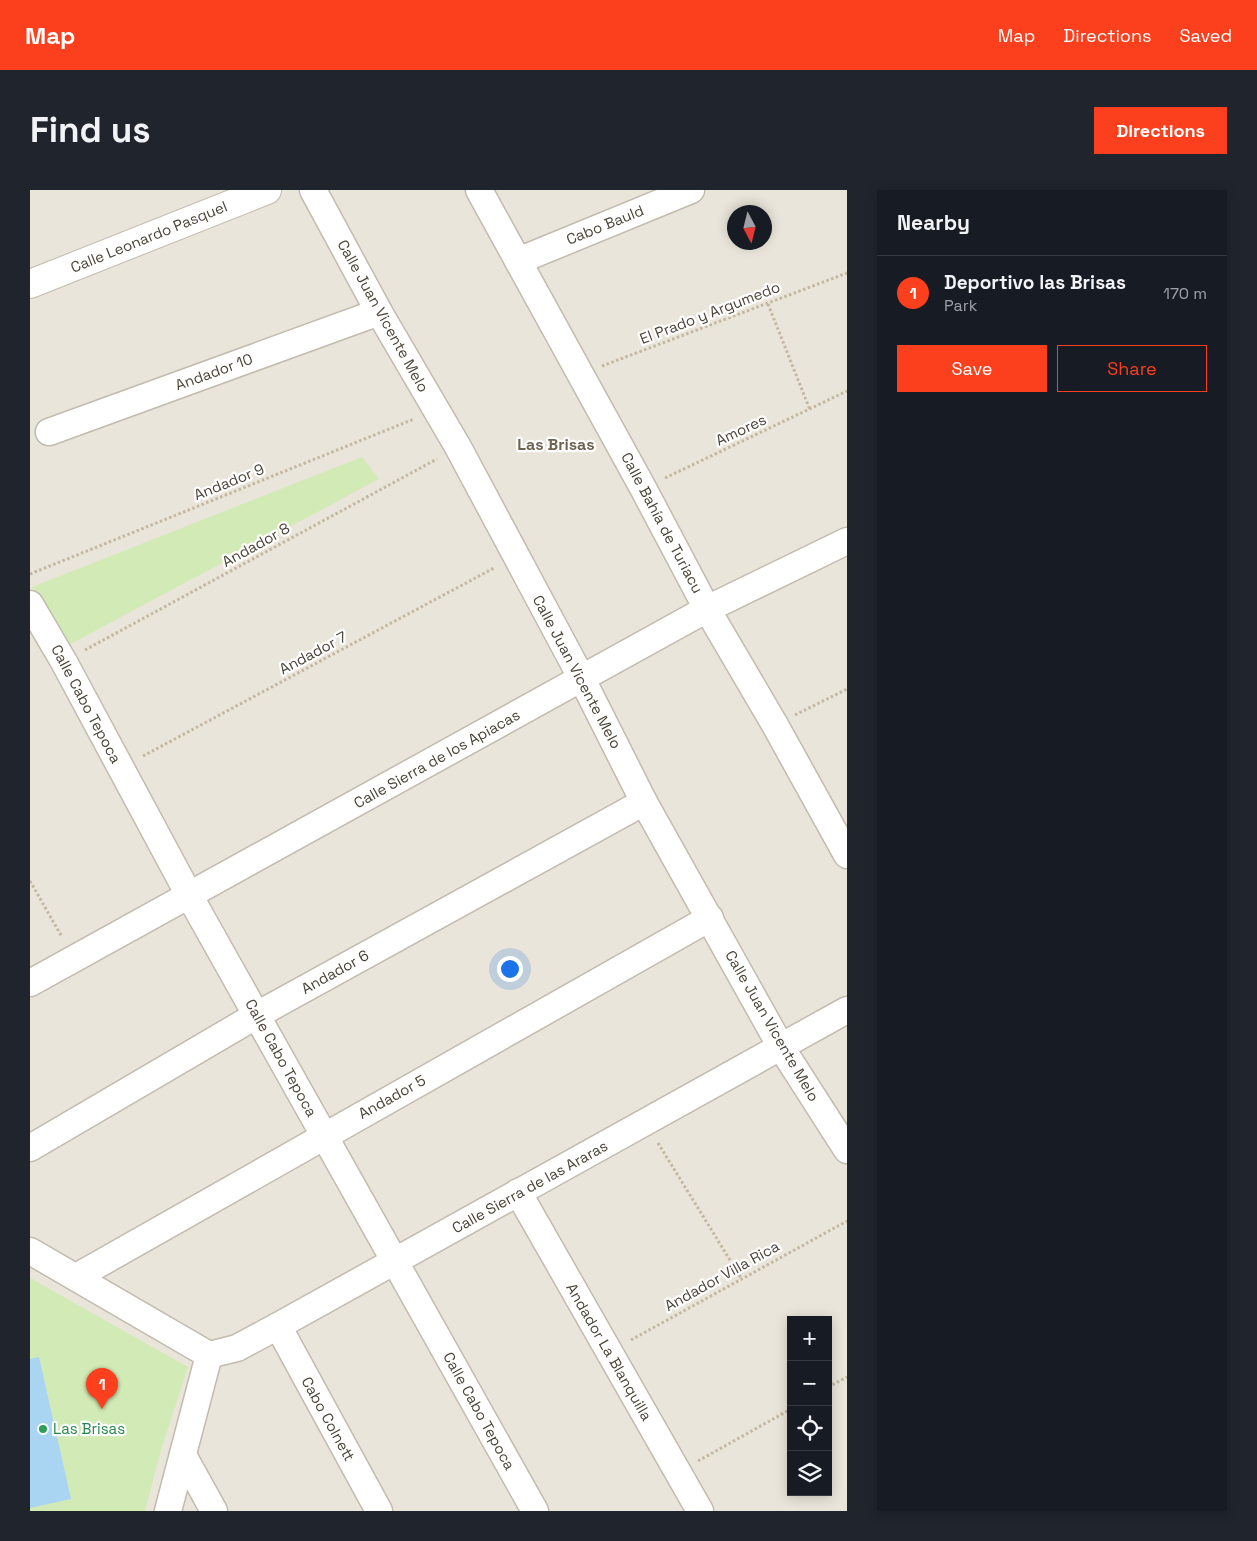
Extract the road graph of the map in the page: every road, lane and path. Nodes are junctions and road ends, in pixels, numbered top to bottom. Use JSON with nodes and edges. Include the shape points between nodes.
{"nodes":[{"id":1,"x":267,"y":190,"type":"edge"},
{"id":2,"x":313,"y":190,"type":"edge"},
{"id":3,"x":479,"y":190,"type":"edge"},
{"id":4,"x":691,"y":190,"type":"edge"},
{"id":5,"x":518,"y":260,"type":"junction"},
{"id":6,"x":847,"y":273,"type":"edge"},
{"id":7,"x":30,"y":284,"type":"edge"},
{"id":8,"x":768,"y":304,"type":"junction"},
{"id":9,"x":378,"y":312,"type":"junction"},
{"id":10,"x":582,"y":374,"type":"junction"},
{"id":11,"x":847,"y":391,"type":"edge"},
{"id":12,"x":436,"y":410,"type":"junction"},
{"id":13,"x":810,"y":410,"type":"junction"},
{"id":14,"x":49,"y":432,"type":"dead end"},
{"id":15,"x":458,"y":448,"type":"junction"},
{"id":16,"x":643,"y":488,"type":"junction"},
{"id":17,"x":847,"y":541,"type":"edge"},
{"id":18,"x":516,"y":556,"type":"junction"},
{"id":19,"x":30,"y":574,"type":"edge"},
{"id":20,"x":30,"y":604,"type":"edge"},
{"id":21,"x":707,"y":610,"type":"junction"},
{"id":22,"x":64,"y":662,"type":"junction"},
{"id":23,"x":582,"y":679,"type":"junction"},
{"id":24,"x":847,"y":689,"type":"edge"},
{"id":25,"x":775,"y":725,"type":"junction"},
{"id":26,"x":120,"y":768,"type":"junction"},
{"id":27,"x":644,"y":802,"type":"junction"},
{"id":28,"x":843,"y":840,"type":"edge"},
{"id":29,"x":30,"y":881,"type":"edge"},
{"id":30,"x":189,"y":895,"type":"junction"},
{"id":31,"x":710,"y":918,"type":"junction"},
{"id":32,"x":74,"y":958,"type":"junction"},
{"id":33,"x":30,"y":983,"type":"edge"},
{"id":34,"x":847,"y":1010,"type":"edge"},
{"id":35,"x":258,"y":1015,"type":"junction"},
{"id":36,"x":781,"y":1047,"type":"junction"},
{"id":37,"x":646,"y":1123,"type":"junction"},
{"id":38,"x":324,"y":1136,"type":"junction"},
{"id":39,"x":30,"y":1148,"type":"edge"},
{"id":40,"x":847,"y":1150,"type":"edge"},
{"id":41,"x":518,"y":1192,"type":"junction"},
{"id":42,"x":847,"y":1221,"type":"edge"},
{"id":43,"x":30,"y":1251,"type":"edge"},
{"id":44,"x":395,"y":1262,"type":"junction"},
{"id":45,"x":76,"y":1277,"type":"junction"},
{"id":46,"x":741,"y":1278,"type":"junction"},
{"id":47,"x":278,"y":1326,"type":"junction"},
{"id":48,"x":608,"y":1352,"type":"junction"},
{"id":49,"x":209,"y":1355,"type":"junction"},
{"id":50,"x":847,"y":1376,"type":"edge"},
{"id":51,"x":832,"y":1385,"type":"edge"},
{"id":52,"x":787,"y":1411,"type":"edge"},
{"id":53,"x":183,"y":1455,"type":"junction"},
{"id":54,"x":678,"y":1473,"type":"junction"},
{"id":55,"x":168,"y":1511,"type":"edge"},
{"id":56,"x":214,"y":1511,"type":"edge"},
{"id":57,"x":379,"y":1511,"type":"edge"},
{"id":58,"x":536,"y":1511,"type":"edge"},
{"id":59,"x":700,"y":1511,"type":"edge"}],
"edges":[{"from":1,"to":7,"type":"street","name":"Calle Leonardo Pasquel"},
{"from":2,"to":9,"type":"street","name":"Calle Juan Vicente Melo"},
{"from":3,"to":5,"type":"street","name":"Calle Bahía de Turiacu"},
{"from":4,"to":5,"type":"street","name":"Cabo Bauld"},
{"from":5,"to":10,"type":"street","name":"Calle Bahía de Turiacu"},
{"from":6,"to":8,"type":"path","name":"El Prado y Argumedo"},
{"from":8,"to":10,"type":"path","name":"El Prado y Argumedo"},
{"from":8,"to":13,"type":"path"},
{"from":9,"to":12,"type":"street","name":"Calle Juan Vicente Melo"},
{"from":9,"to":14,"type":"street","name":"Andador 10"},
{"from":10,"to":16,"type":"street","name":"Calle Bahía de Turiacu"},
{"from":11,"to":13,"type":"path","name":"Amores"},
{"from":12,"to":15,"type":"street","name":"Calle Juan Vicente Melo"},
{"from":12,"to":19,"type":"path","name":"Andador 9"},
{"from":13,"to":16,"type":"path","name":"Amores"},
{"from":15,"to":18,"type":"street","name":"Calle Juan Vicente Melo"},
{"from":15,"to":22,"type":"path","name":"Andador 8"},
{"from":16,"to":21,"type":"street","name":"Calle Bahía de Turiacu"},
{"from":17,"to":21,"type":"street","name":"Calle Sierra de los Apiacas"},
{"from":18,"to":23,"type":"street","name":"Calle Juan Vicente Melo"},
{"from":18,"to":26,"type":"path","name":"Andador 7"},
{"from":20,"to":22,"type":"street","name":"Calle Cabo Tepoca"},
{"from":21,"to":23,"type":"street","name":"Calle Sierra de los Apiacas"},
{"from":21,"to":25,"type":"street","name":"Calle Bahía de Turiacu"},
{"from":22,"to":26,"type":"street","name":"Calle Cabo Tepoca"},
{"from":23,"to":27,"type":"street","name":"Calle Juan Vicente Melo"},
{"from":23,"to":30,"type":"street","name":"Calle Sierra de los Apiacas"},
{"from":24,"to":25,"type":"path"},
{"from":25,"to":28,"type":"street","name":"Calle Bahía de Turiacu"},
{"from":26,"to":30,"type":"street","name":"Calle Cabo Tepoca"},
{"from":27,"to":31,"type":"street","name":"Calle Juan Vicente Melo"},
{"from":27,"to":35,"type":"street","name":"Andador 6"},
{"from":29,"to":32,"type":"path"},
{"from":30,"to":32,"type":"street","name":"Calle Sierra de los Apiacas"},
{"from":30,"to":35,"type":"street","name":"Calle Cabo Tepoca"},
{"from":31,"to":36,"type":"street","name":"Calle Juan Vicente Melo"},
{"from":31,"to":38,"type":"street","name":"Andador 5"},
{"from":32,"to":33,"type":"street","name":"Calle Sierra de los Apiacas"},
{"from":34,"to":36,"type":"street","name":"Calle Sierra de las Araras"},
{"from":35,"to":38,"type":"street","name":"Calle Cabo Tepoca"},
{"from":35,"to":39,"type":"street","name":"Andador 6"},
{"from":36,"to":37,"type":"street","name":"Calle Sierra de las Araras"},
{"from":36,"to":40,"type":"street","name":"Calle Juan Vicente Melo"},
{"from":37,"to":41,"type":"street","name":"Calle Sierra de las Araras"},
{"from":37,"to":46,"type":"path"},
{"from":38,"to":44,"type":"street","name":"Calle Cabo Tepoca"},
{"from":38,"to":45,"type":"street","name":"Andador 5"},
{"from":41,"to":44,"type":"street","name":"Calle Sierra de las Araras"},
{"from":41,"to":48,"type":"street","name":"Andador La Blanquilla"},
{"from":42,"to":46,"type":"path","name":"Andador Villa Rica"},
{"from":43,"to":45,"type":"street"},
{"from":44,"to":47,"type":"street","name":"Calle Sierra de las Araras"},
{"from":44,"to":58,"type":"street","name":"Calle Cabo Tepoca"},
{"from":45,"to":49,"type":"street"},
{"from":46,"to":48,"type":"path","name":"Andador Villa Rica"},
{"from":47,"to":49,"type":"street","name":"Calle Sierra de las Araras","via":[[238,1348]]},
{"from":47,"to":57,"type":"street","name":"Cabo Colnett"},
{"from":48,"to":54,"type":"street","name":"Andador La Blanquilla"},
{"from":49,"to":53,"type":"street"},
{"from":50,"to":51,"type":"path"},
{"from":52,"to":54,"type":"path"},
{"from":53,"to":55,"type":"street"},
{"from":53,"to":56,"type":"street"},
{"from":54,"to":59,"type":"street","name":"Andador La Blanquilla"}]}
